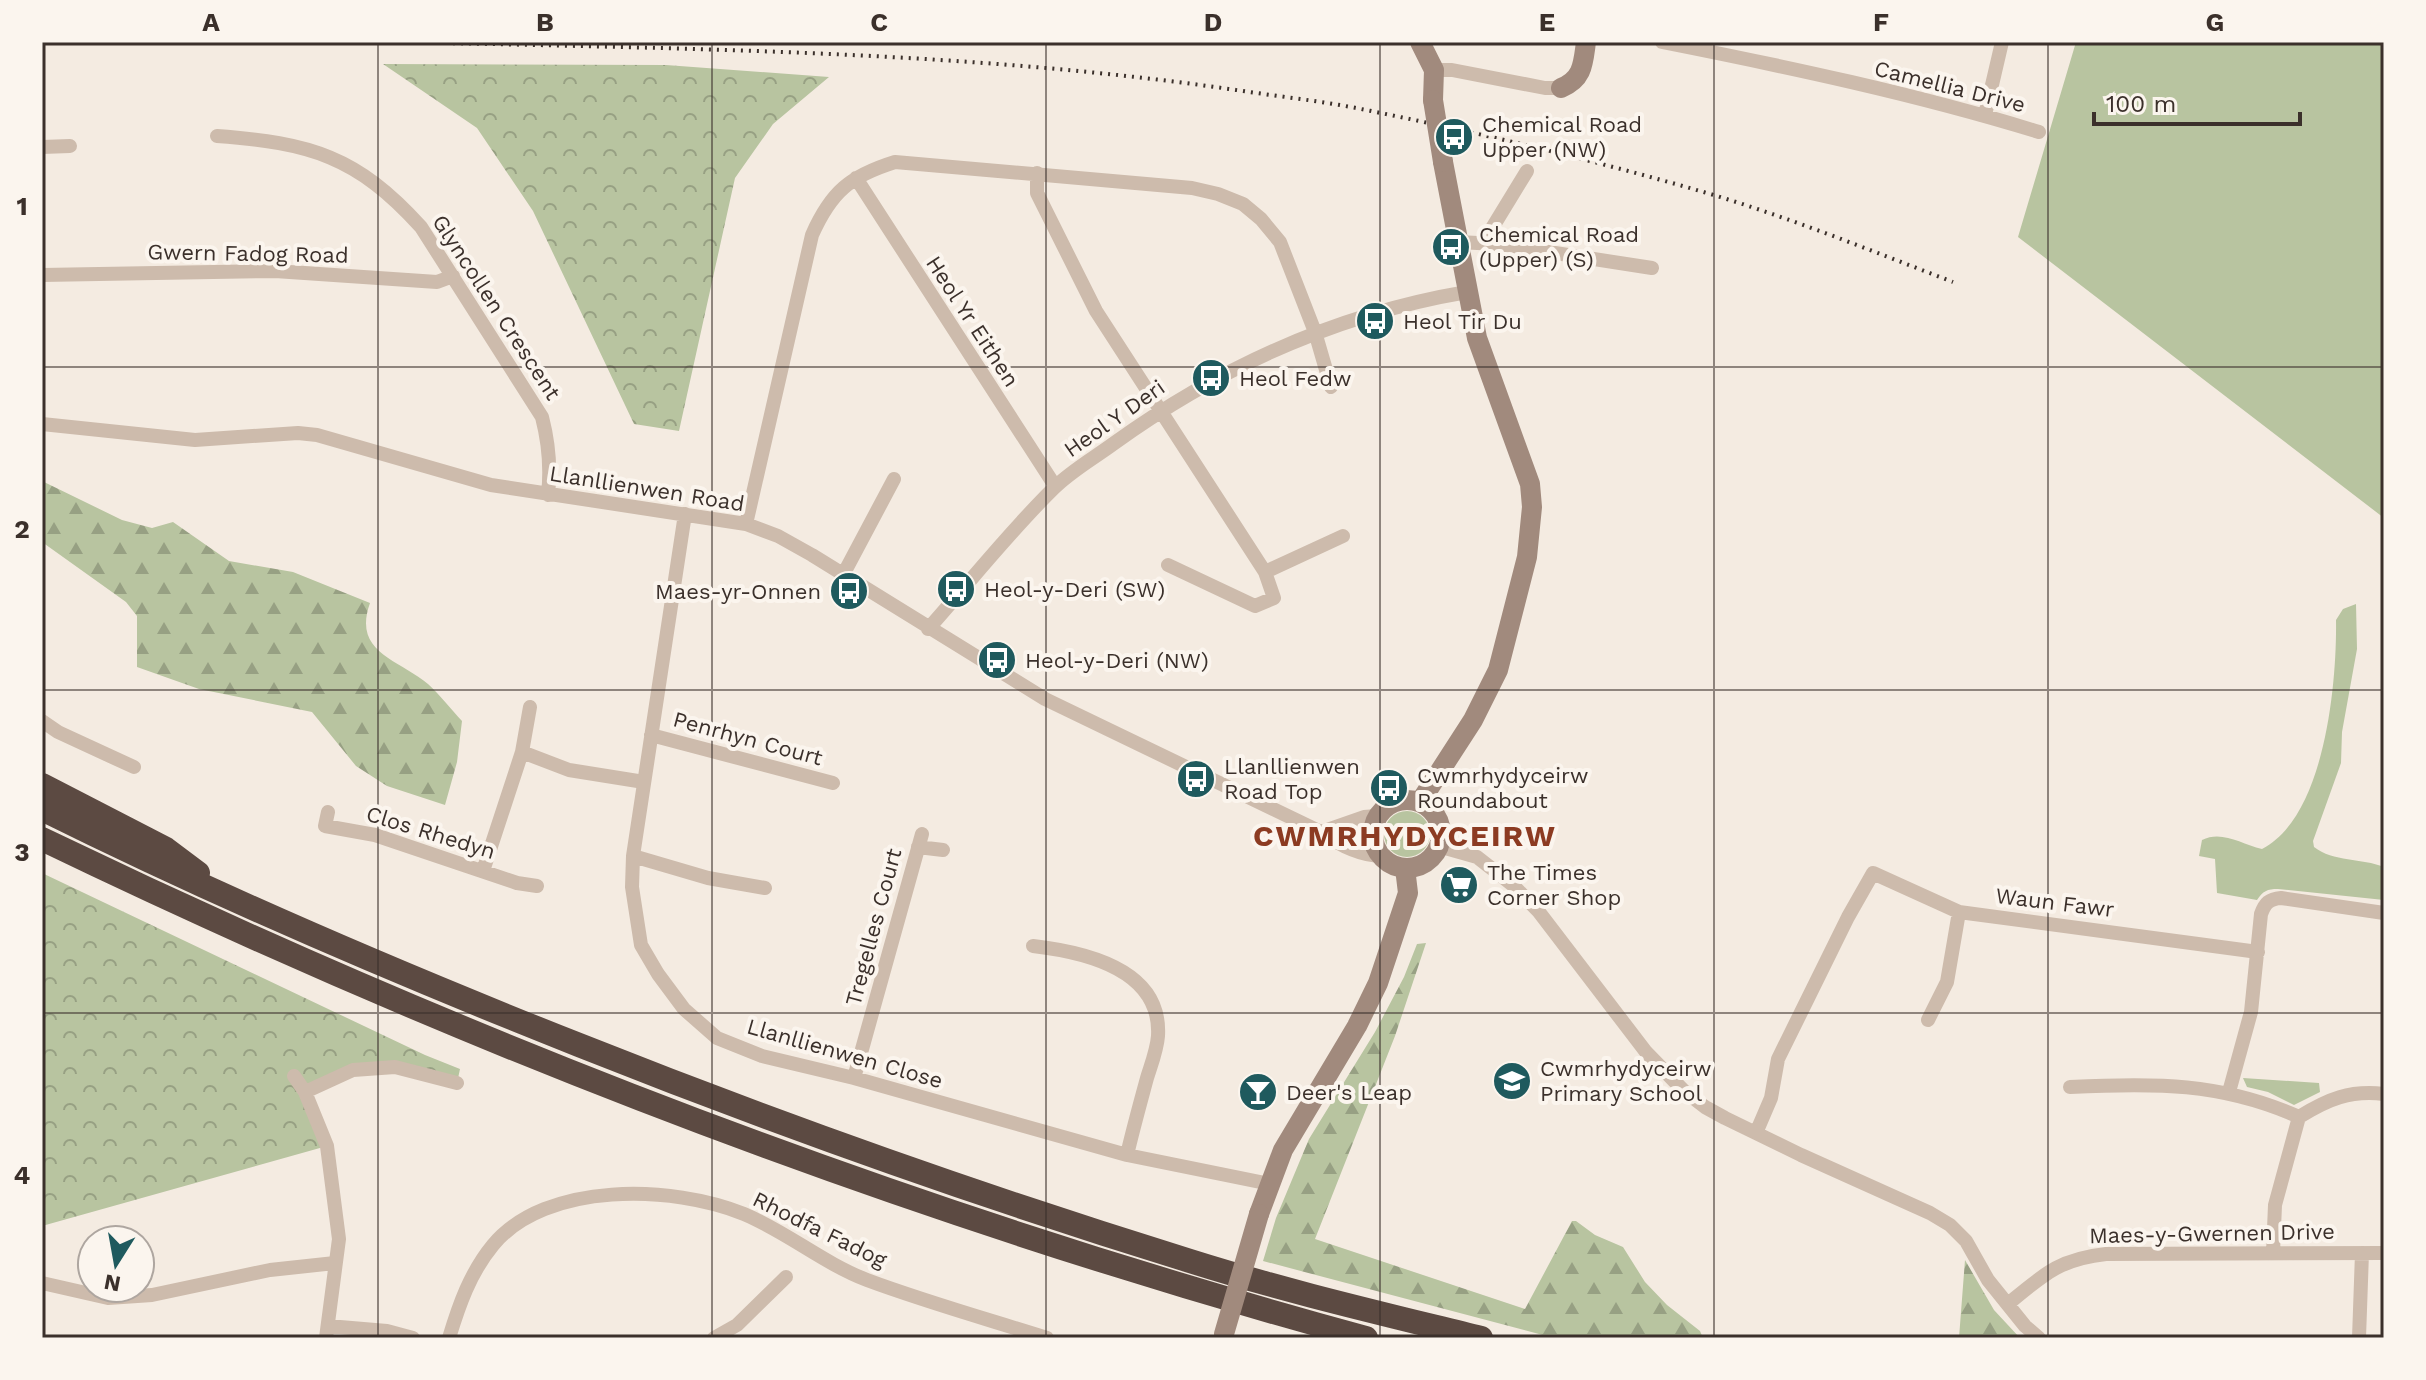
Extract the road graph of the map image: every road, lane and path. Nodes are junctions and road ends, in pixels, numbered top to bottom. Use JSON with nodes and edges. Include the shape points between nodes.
{"nodes":[{"id":1,"x":1420,"y":42,"type":"edge"},
{"id":2,"x":1586,"y":42,"type":"edge"},
{"id":3,"x":1662,"y":42,"type":"edge"},
{"id":4,"x":1745,"y":42,"type":"edge"},
{"id":5,"x":2002,"y":42,"type":"edge"},
{"id":6,"x":1742,"y":58,"type":"junction"},
{"id":7,"x":1434,"y":70,"type":"junction"},
{"id":8,"x":1561,"y":88,"type":"joint"},
{"id":9,"x":1985,"y":115,"type":"junction"},
{"id":10,"x":2039,"y":132,"type":"dead end"},
{"id":11,"x":217,"y":136,"type":"dead end"},
{"id":12,"x":70,"y":146,"type":"dead end"},
{"id":13,"x":42,"y":147,"type":"edge"},
{"id":14,"x":1527,"y":171,"type":"dead end"},
{"id":15,"x":1037,"y":173,"type":"junction"},
{"id":16,"x":856,"y":178,"type":"junction"},
{"id":17,"x":1458,"y":242,"type":"junction"},
{"id":18,"x":1483,"y":243,"type":"junction"},
{"id":19,"x":1652,"y":268,"type":"dead end"},
{"id":20,"x":42,"y":275,"type":"edge"},
{"id":21,"x":453,"y":276,"type":"junction"},
{"id":22,"x":1467,"y":292,"type":"junction"},
{"id":23,"x":1315,"y":332,"type":"junction"},
{"id":24,"x":1331,"y":387,"type":"dead end"},
{"id":25,"x":1160,"y":410,"type":"junction"},
{"id":26,"x":42,"y":424,"type":"edge"},
{"id":27,"x":894,"y":479,"type":"dead end"},
{"id":28,"x":1055,"y":486,"type":"junction"},
{"id":29,"x":548,"y":495,"type":"junction"},
{"id":30,"x":685,"y":514,"type":"junction"},
{"id":31,"x":746,"y":524,"type":"junction"},
{"id":32,"x":1343,"y":536,"type":"dead end"},
{"id":33,"x":1168,"y":565,"type":"dead end"},
{"id":34,"x":1265,"y":572,"type":"junction"},
{"id":35,"x":843,"y":575,"type":"junction"},
{"id":36,"x":928,"y":629,"type":"junction"},
{"id":37,"x":530,"y":707,"type":"dead end"},
{"id":38,"x":42,"y":721,"type":"edge"},
{"id":39,"x":651,"y":735,"type":"junction"},
{"id":40,"x":522,"y":752,"type":"junction"},
{"id":41,"x":134,"y":767,"type":"dead end"},
{"id":42,"x":644,"y":782,"type":"junction"},
{"id":43,"x":832,"y":784,"type":"dead end"},
{"id":44,"x":42,"y":785,"type":"edge"},
{"id":45,"x":1420,"y":802,"type":"junction"},
{"id":46,"x":42,"y":809,"type":"edge"},
{"id":47,"x":328,"y":812,"type":"dead end"},
{"id":48,"x":1377,"y":816,"type":"junction"},
{"id":49,"x":1321,"y":832,"type":"junction"},
{"id":50,"x":42,"y":839,"type":"edge"},
{"id":51,"x":1438,"y":846,"type":"junction"},
{"id":52,"x":943,"y":850,"type":"dead end"},
{"id":53,"x":42,"y":854,"type":"edge"},
{"id":54,"x":633,"y":856,"type":"junction"},
{"id":55,"x":1381,"y":856,"type":"junction"},
{"id":56,"x":1405,"y":868,"type":"junction"},
{"id":57,"x":483,"y":871,"type":"junction"},
{"id":58,"x":537,"y":886,"type":"dead end"},
{"id":59,"x":765,"y":888,"type":"dead end"},
{"id":60,"x":161,"y":896,"type":"junction"},
{"id":61,"x":228,"y":896,"type":"junction"},
{"id":62,"x":1959,"y":912,"type":"junction"},
{"id":63,"x":2384,"y":913,"type":"edge"},
{"id":64,"x":1033,"y":947,"type":"dead end"},
{"id":65,"x":2258,"y":952,"type":"junction"},
{"id":66,"x":1928,"y":1020,"type":"dead end"},
{"id":67,"x":294,"y":1076,"type":"dead end"},
{"id":68,"x":854,"y":1078,"type":"junction"},
{"id":69,"x":457,"y":1083,"type":"dead end"},
{"id":70,"x":2070,"y":1087,"type":"dead end"},
{"id":71,"x":305,"y":1092,"type":"junction"},
{"id":72,"x":2229,"y":1092,"type":"junction"},
{"id":73,"x":2384,"y":1094,"type":"edge"},
{"id":74,"x":2299,"y":1117,"type":"junction"},
{"id":75,"x":1756,"y":1133,"type":"junction"},
{"id":76,"x":1127,"y":1155,"type":"junction"},
{"id":77,"x":1270,"y":1184,"type":"junction"},
{"id":78,"x":2273,"y":1253,"type":"junction"},
{"id":79,"x":2362,"y":1253,"type":"junction"},
{"id":80,"x":2384,"y":1253,"type":"edge"},
{"id":81,"x":335,"y":1263,"type":"junction"},
{"id":82,"x":786,"y":1277,"type":"dead end"},
{"id":83,"x":42,"y":1283,"type":"edge"},
{"id":84,"x":2008,"y":1304,"type":"junction"},
{"id":85,"x":327,"y":1332,"type":"edge"},
{"id":86,"x":1223,"y":1337,"type":"edge"},
{"id":87,"x":413,"y":1338,"type":"edge"},
{"id":88,"x":449,"y":1338,"type":"edge"},
{"id":89,"x":714,"y":1338,"type":"edge"},
{"id":90,"x":1047,"y":1338,"type":"edge"},
{"id":91,"x":1366,"y":1338,"type":"edge"},
{"id":92,"x":1481,"y":1338,"type":"edge"},
{"id":93,"x":2039,"y":1338,"type":"edge"},
{"id":94,"x":2359,"y":1338,"type":"edge"}],
"edges":[{"from":1,"to":7,"type":"street"},
{"from":2,"to":8,"type":"street","via":[[1579,76]]},
{"from":3,"to":6,"type":"street","name":"Camellia Drive"},
{"from":4,"to":6,"type":"street"},
{"from":5,"to":9,"type":"street"},
{"from":6,"to":9,"type":"street","name":"Camellia Drive"},
{"from":7,"to":8,"type":"street"},
{"from":7,"to":17,"type":"street","bridge":true,"via":[[1433,100]]},
{"from":9,"to":10,"type":"street","name":"Camellia Drive"},
{"from":11,"to":21,"type":"street","name":"Glyncollen Crescent","via":[[299,146],[349,165],[399,203]]},
{"from":12,"to":13,"type":"street"},
{"from":14,"to":18,"type":"street"},
{"from":15,"to":16,"type":"street","via":[[895,162]]},
{"from":15,"to":23,"type":"street","via":[[1192,188],[1243,204],[1280,242]]},
{"from":15,"to":25,"type":"street","via":[[1037,193],[1096,311]]},
{"from":16,"to":28,"type":"street","name":"Heol Yr Eithen"},
{"from":16,"to":31,"type":"street","via":[[824,209],[812,235]]},
{"from":17,"to":18,"type":"street"},
{"from":17,"to":22,"type":"street"},
{"from":18,"to":19,"type":"street"},
{"from":20,"to":21,"type":"street","name":"Gwern Fadog Road","via":[[275,271],[437,282]]},
{"from":21,"to":29,"type":"street","name":"Glyncollen Crescent","via":[[542,417],[551,470]]},
{"from":22,"to":23,"type":"street","name":"Heol Y Deri","via":[[1424,299]]},
{"from":22,"to":45,"type":"street","via":[[1477,338],[1530,484],[1531,532],[1498,670]]},
{"from":23,"to":24,"type":"street"},
{"from":23,"to":25,"type":"street","name":"Heol Y Deri"},
{"from":25,"to":28,"type":"street","name":"Heol Y Deri"},
{"from":25,"to":34,"type":"street"},
{"from":26,"to":29,"type":"street","name":"Llanllienwen Road","via":[[195,440],[317,435],[456,477]]},
{"from":27,"to":35,"type":"street"},
{"from":28,"to":36,"type":"street","name":"Heol Y Deri"},
{"from":29,"to":30,"type":"street","name":"Llanllienwen Road"},
{"from":30,"to":31,"type":"street","name":"Llanllienwen Road"},
{"from":30,"to":39,"type":"street","name":"Llanllienwen Close"},
{"from":31,"to":35,"type":"street","name":"Llanllienwen Road","via":[[778,536]]},
{"from":32,"to":34,"type":"street"},
{"from":33,"to":34,"type":"street","via":[[1255,606],[1274,598]]},
{"from":35,"to":36,"type":"street","name":"Llanllienwen Road"},
{"from":36,"to":49,"type":"street","name":"Llanllienwen Road","via":[[1045,699]]},
{"from":37,"to":40,"type":"street"},
{"from":38,"to":41,"type":"street"},
{"from":39,"to":42,"type":"street","name":"Llanllienwen Close"},
{"from":39,"to":43,"type":"street","name":"Penrhyn Court"},
{"from":40,"to":42,"type":"street","via":[[569,770]]},
{"from":40,"to":57,"type":"street"},
{"from":42,"to":54,"type":"street","name":"Llanllienwen Close"},
{"from":44,"to":61,"type":"highway","via":[[166,849]]},
{"from":45,"to":48,"type":"street","via":[[1404,799]]},
{"from":45,"to":51,"type":"street","via":[[1438,820]]},
{"from":46,"to":61,"type":"highway"},
{"from":47,"to":57,"type":"street","name":"Clos Rhedyn","via":[[325,826],[375,835]]},
{"from":48,"to":49,"type":"street"},
{"from":48,"to":55,"type":"street","via":[[1374,845]]},
{"from":49,"to":55,"type":"street","name":"Llanllienwen Road","via":[[1334,842]]},
{"from":50,"to":60,"type":"highway"},
{"from":51,"to":56,"type":"street","via":[[1425,862]]},
{"from":51,"to":75,"type":"street","via":[[1477,857],[1514,886],[1646,1052],[1683,1090]]},
{"from":52,"to":68,"type":"street","name":"Tregelles Court","via":[[920,840]]},
{"from":53,"to":60,"type":"highway","via":[[132,893]]},
{"from":54,"to":59,"type":"street","via":[[707,882]]},
{"from":54,"to":68,"type":"street","name":"Llanllienwen Close","via":[[641,945],[684,1009],[717,1038],[762,1056]]},
{"from":55,"to":56,"type":"street"},
{"from":56,"to":77,"type":"street","via":[[1408,893],[1378,983],[1283,1150]]},
{"from":57,"to":58,"type":"street","name":"Clos Rhedyn"},
{"from":60,"to":91,"type":"highway","via":[[692,1119],[1179,1284]]},
{"from":61,"to":92,"type":"highway","via":[[436,988],[911,1170],[1193,1262]]},
{"from":62,"to":65,"type":"street","name":"Waun Fawr"},
{"from":62,"to":66,"type":"street","via":[[1947,982]]},
{"from":62,"to":75,"type":"street","name":"Waun Fawr","via":[[1873,873],[1778,1059],[1771,1098]]},
{"from":63,"to":65,"type":"street","via":[[2271,899],[2261,914]]},
{"from":64,"to":76,"type":"street","via":[[1113,964],[1127,972],[1150,1001],[1158,1037]]},
{"from":65,"to":72,"type":"street","via":[[2251,1012]]},
{"from":67,"to":71,"type":"street"},
{"from":68,"to":76,"type":"street","name":"Llanllienwen Close"},
{"from":69,"to":71,"type":"street","via":[[395,1067],[353,1070]]},
{"from":70,"to":72,"type":"street","via":[[2159,1084]]},
{"from":71,"to":81,"type":"street","via":[[327,1146],[339,1239]]},
{"from":72,"to":74,"type":"street"},
{"from":73,"to":74,"type":"street","via":[[2342,1094]]},
{"from":74,"to":78,"type":"street","via":[[2275,1205]]},
{"from":75,"to":84,"type":"street","via":[[1950,1225]]},
{"from":76,"to":77,"type":"street","name":"Llanllienwen Close"},
{"from":77,"to":86,"type":"street","bridge":true},
{"from":78,"to":79,"type":"street","name":"Maes-y-Gwernen Drive"},
{"from":78,"to":84,"type":"street","name":"Maes-y-Gwernen Drive","via":[[2080,1257],[2047,1273]]},
{"from":79,"to":80,"type":"street","name":"Maes-y-Gwernen Drive"},
{"from":79,"to":94,"type":"street"},
{"from":81,"to":83,"type":"street","via":[[270,1270],[152,1295],[108,1298]]},
{"from":81,"to":85,"type":"street"},
{"from":82,"to":89,"type":"street","via":[[737,1325]]},
{"from":84,"to":93,"type":"street"},
{"from":85,"to":87,"type":"street","via":[[387,1331]]},
{"from":88,"to":90,"type":"street","name":"Rhodfa Fadog","via":[[476,1268],[523,1220],[583,1197],[626,1193],[740,1213],[866,1279]]}]}
